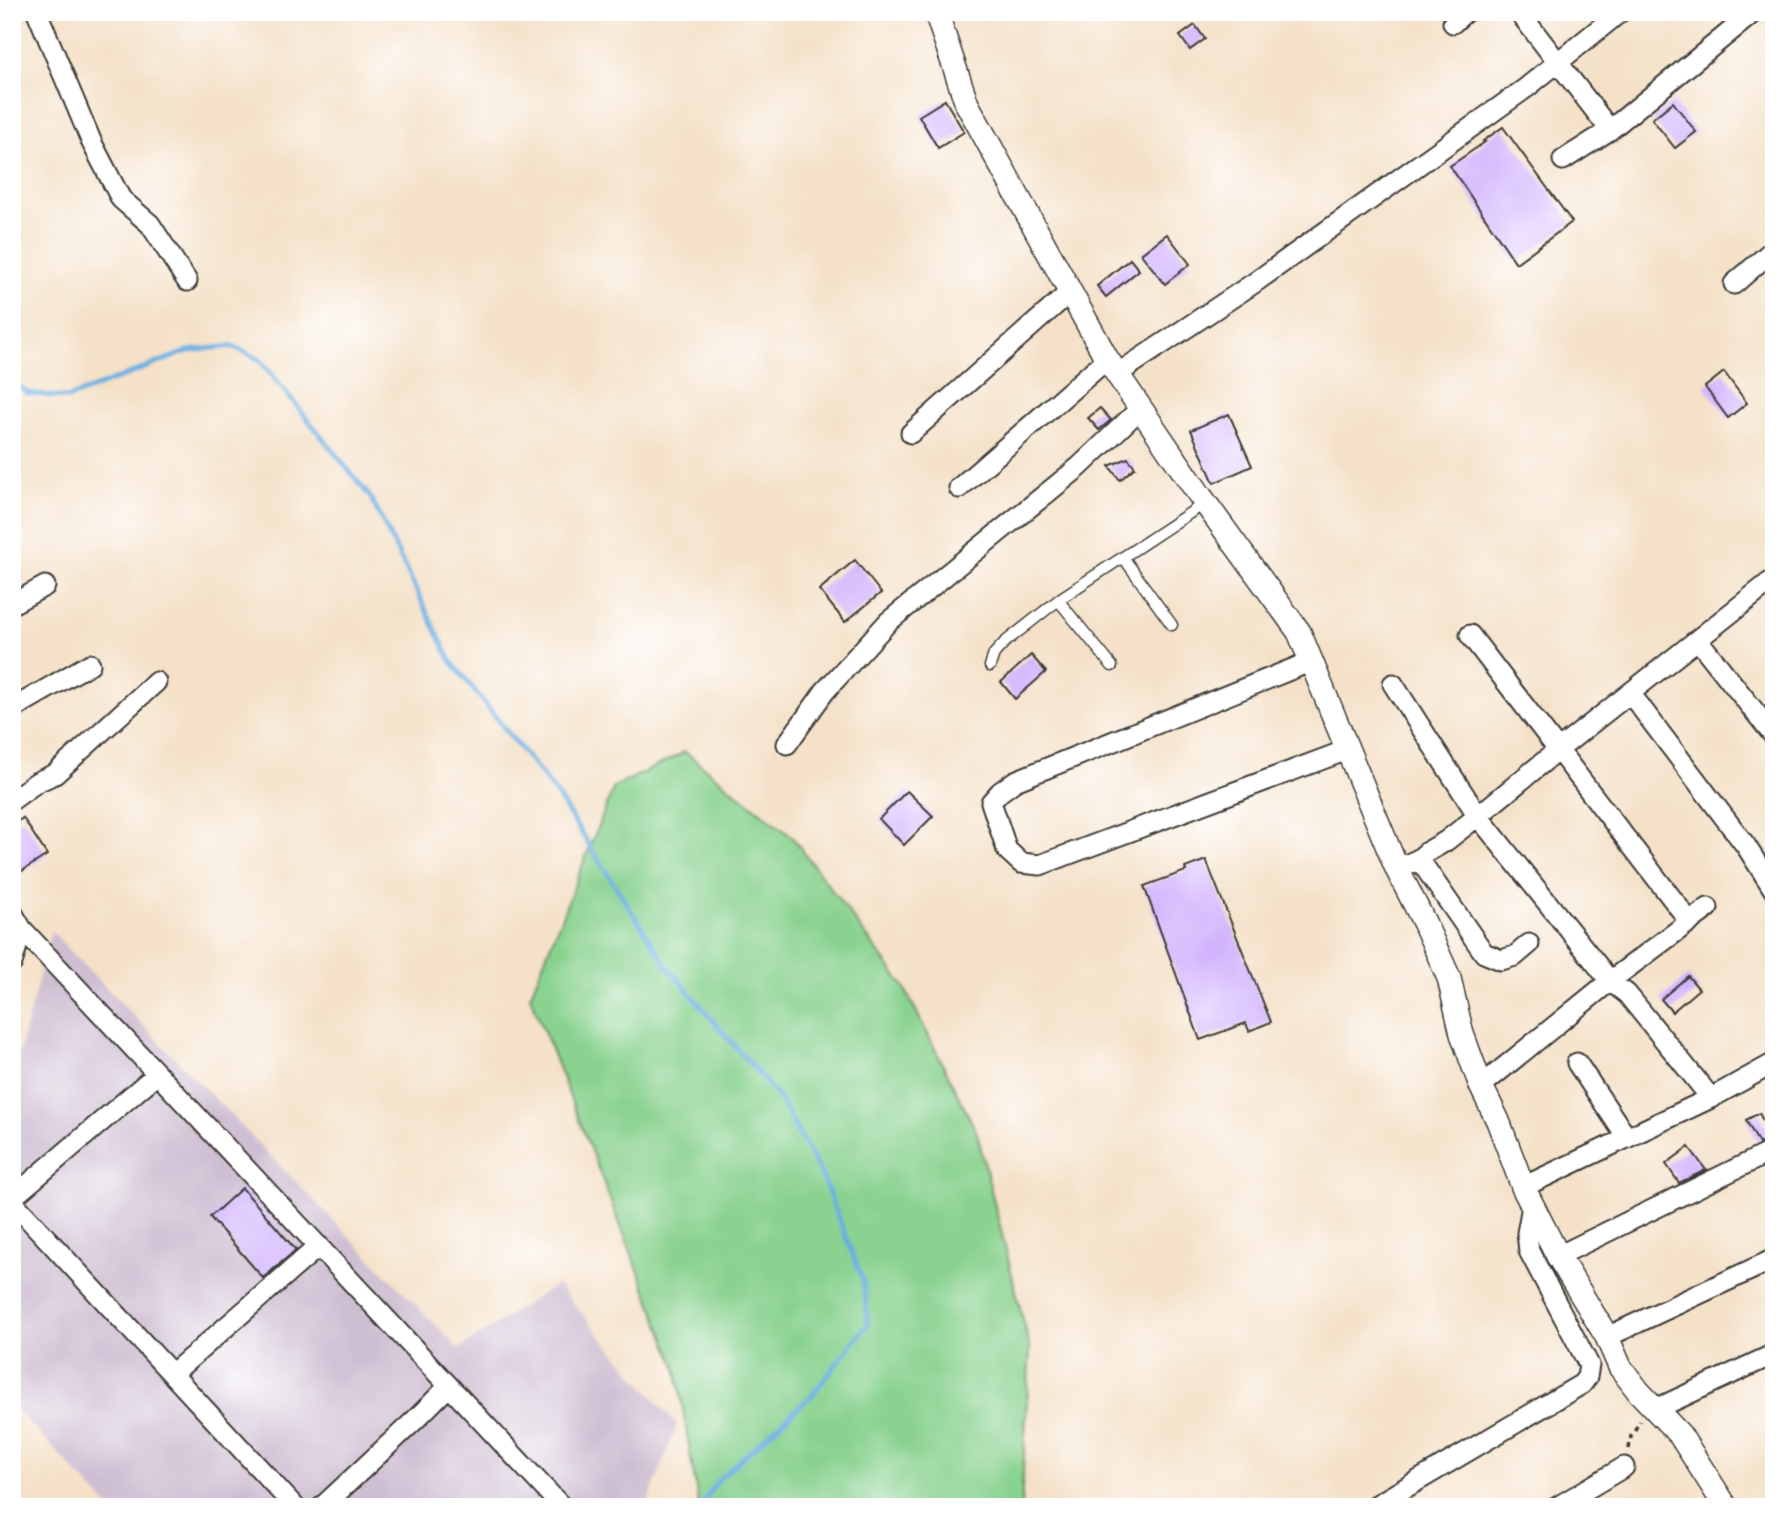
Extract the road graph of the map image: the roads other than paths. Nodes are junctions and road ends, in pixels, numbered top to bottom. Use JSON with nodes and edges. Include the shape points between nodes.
{"nodes":[{"id":1,"x":37,"y":12,"type":"edge"},
{"id":2,"x":936,"y":12,"type":"edge"},
{"id":3,"x":1519,"y":12,"type":"edge"},
{"id":4,"x":1619,"y":12,"type":"edge"},
{"id":5,"x":1754,"y":12,"type":"edge"},
{"id":6,"x":1557,"y":62,"type":"junction"},
{"id":7,"x":1610,"y":130,"type":"junction"},
{"id":8,"x":1563,"y":160,"type":"dead end"},
{"id":9,"x":1774,"y":249,"type":"edge"},
{"id":10,"x":187,"y":281,"type":"dead end"},
{"id":11,"x":1734,"y":284,"type":"dead end"},
{"id":12,"x":1070,"y":292,"type":"junction"},
{"id":13,"x":1112,"y":366,"type":"junction"},
{"id":14,"x":1141,"y":408,"type":"junction"},
{"id":15,"x":911,"y":433,"type":"dead end"},
{"id":16,"x":959,"y":488,"type":"dead end"},
{"id":17,"x":1206,"y":503,"type":"junction"},
{"id":18,"x":1123,"y":557,"type":"junction"},
{"id":19,"x":45,"y":586,"type":"dead end"},
{"id":20,"x":1774,"y":586,"type":"edge"},
{"id":21,"x":1058,"y":600,"type":"junction"},
{"id":22,"x":12,"y":604,"type":"edge"},
{"id":23,"x":1172,"y":625,"type":"dead end"},
{"id":24,"x":1470,"y":635,"type":"dead end"},
{"id":25,"x":1698,"y":640,"type":"junction"},
{"id":26,"x":1312,"y":661,"type":"junction"},
{"id":27,"x":90,"y":664,"type":"dead end"},
{"id":28,"x":990,"y":666,"type":"dead end"},
{"id":29,"x":1112,"y":666,"type":"dead end"},
{"id":30,"x":156,"y":682,"type":"dead end"},
{"id":31,"x":1393,"y":684,"type":"dead end"},
{"id":32,"x":1630,"y":693,"type":"junction"},
{"id":33,"x":12,"y":709,"type":"edge"},
{"id":34,"x":1774,"y":736,"type":"edge"},
{"id":35,"x":787,"y":744,"type":"dead end"},
{"id":36,"x":1347,"y":750,"type":"junction"},
{"id":37,"x":1558,"y":750,"type":"junction"},
{"id":38,"x":12,"y":800,"type":"edge"},
{"id":39,"x":1478,"y":816,"type":"junction"},
{"id":40,"x":1419,"y":859,"type":"junction"},
{"id":41,"x":1397,"y":869,"type":"junction"},
{"id":42,"x":1774,"y":890,"type":"edge"},
{"id":43,"x":1709,"y":908,"type":"dead end"},
{"id":44,"x":12,"y":912,"type":"edge"},
{"id":45,"x":1690,"y":922,"type":"junction"},
{"id":46,"x":17,"y":928,"type":"edge"},
{"id":47,"x":1529,"y":944,"type":"dead end"},
{"id":48,"x":12,"y":964,"type":"edge"},
{"id":49,"x":1609,"y":981,"type":"junction"},
{"id":50,"x":1577,"y":1063,"type":"dead end"},
{"id":51,"x":1774,"y":1063,"type":"edge"},
{"id":52,"x":157,"y":1074,"type":"junction"},
{"id":53,"x":1480,"y":1086,"type":"junction"},
{"id":54,"x":1711,"y":1098,"type":"junction"},
{"id":55,"x":1627,"y":1138,"type":"junction"},
{"id":56,"x":1774,"y":1150,"type":"edge"},
{"id":57,"x":1528,"y":1196,"type":"junction"},
{"id":58,"x":12,"y":1200,"type":"edge"},
{"id":59,"x":319,"y":1246,"type":"junction"},
{"id":60,"x":1558,"y":1256,"type":"junction"},
{"id":61,"x":1774,"y":1259,"type":"edge"},
{"id":62,"x":1607,"y":1337,"type":"junction"},
{"id":63,"x":1774,"y":1354,"type":"edge"},
{"id":64,"x":172,"y":1374,"type":"junction"},
{"id":65,"x":449,"y":1386,"type":"junction"},
{"id":66,"x":1654,"y":1407,"type":"junction"},
{"id":67,"x":1623,"y":1467,"type":"road end"},
{"id":68,"x":295,"y":1507,"type":"edge"},
{"id":69,"x":322,"y":1507,"type":"edge"},
{"id":70,"x":562,"y":1507,"type":"edge"},
{"id":71,"x":1373,"y":1507,"type":"edge"},
{"id":72,"x":1557,"y":1507,"type":"edge"},
{"id":73,"x":1726,"y":1507,"type":"edge"}],
"edges":[{"from":1,"to":10,"type":"street","via":[[92,143],[121,199],[150,224]]},
{"from":2,"to":12,"type":"street","via":[[967,104]]},
{"from":3,"to":6,"type":"street"},
{"from":4,"to":6,"type":"street"},
{"from":5,"to":7,"type":"street"},
{"from":6,"to":7,"type":"street"},
{"from":6,"to":13,"type":"street","via":[[1254,283]]},
{"from":7,"to":8,"type":"street"},
{"from":9,"to":11,"type":"street"},
{"from":12,"to":13,"type":"street"},
{"from":12,"to":15,"type":"street"},
{"from":13,"to":14,"type":"street"},
{"from":13,"to":16,"type":"street"},
{"from":14,"to":17,"type":"street"},
{"from":14,"to":35,"type":"street","via":[[1079,467],[888,622],[825,691]]},
{"from":17,"to":18,"type":"lane"},
{"from":17,"to":26,"type":"street","via":[[1299,632]]},
{"from":18,"to":21,"type":"lane"},
{"from":18,"to":23,"type":"lane"},
{"from":19,"to":22,"type":"street"},
{"from":20,"to":25,"type":"street","via":[[1770,582]]},
{"from":21,"to":28,"type":"lane","via":[[1004,643]]},
{"from":21,"to":29,"type":"lane"},
{"from":24,"to":37,"type":"street"},
{"from":25,"to":32,"type":"street"},
{"from":25,"to":34,"type":"street"},
{"from":26,"to":36,"type":"street"},
{"from":26,"to":36,"type":"street","via":[[1015,781],[991,802],[1007,850],[1021,863],[1040,865]]},
{"from":27,"to":33,"type":"street"},
{"from":30,"to":38,"type":"street","via":[[55,774]]},
{"from":31,"to":39,"type":"street"},
{"from":32,"to":37,"type":"street"},
{"from":32,"to":42,"type":"street"},
{"from":36,"to":41,"type":"street"},
{"from":37,"to":39,"type":"street"},
{"from":37,"to":45,"type":"street"},
{"from":39,"to":40,"type":"street"},
{"from":39,"to":49,"type":"street"},
{"from":40,"to":41,"type":"street"},
{"from":40,"to":47,"type":"street","via":[[1484,953],[1501,960]]},
{"from":41,"to":53,"type":"street","via":[[1449,978]]},
{"from":43,"to":45,"type":"street"},
{"from":44,"to":46,"type":"street"},
{"from":45,"to":49,"type":"street"},
{"from":46,"to":48,"type":"street"},
{"from":46,"to":52,"type":"street"},
{"from":49,"to":53,"type":"street"},
{"from":49,"to":54,"type":"street","via":[[1627,994]]},
{"from":50,"to":55,"type":"street"},
{"from":51,"to":54,"type":"street"},
{"from":52,"to":58,"type":"street"},
{"from":52,"to":59,"type":"street"},
{"from":53,"to":57,"type":"street"},
{"from":54,"to":55,"type":"street"},
{"from":55,"to":57,"type":"street"},
{"from":56,"to":60,"type":"street"},
{"from":57,"to":60,"type":"street"},
{"from":57,"to":71,"type":"street","via":[[1529,1251],[1589,1365],[1587,1377]]},
{"from":58,"to":64,"type":"street"},
{"from":59,"to":64,"type":"street"},
{"from":59,"to":65,"type":"street"},
{"from":60,"to":62,"type":"street"},
{"from":61,"to":62,"type":"street"},
{"from":62,"to":66,"type":"street","via":[[1620,1367]]},
{"from":63,"to":66,"type":"street"},
{"from":64,"to":68,"type":"street"},
{"from":65,"to":69,"type":"street"},
{"from":65,"to":70,"type":"street"},
{"from":66,"to":73,"type":"street","via":[[1680,1435]]},
{"from":67,"to":72,"type":"street"}]}
